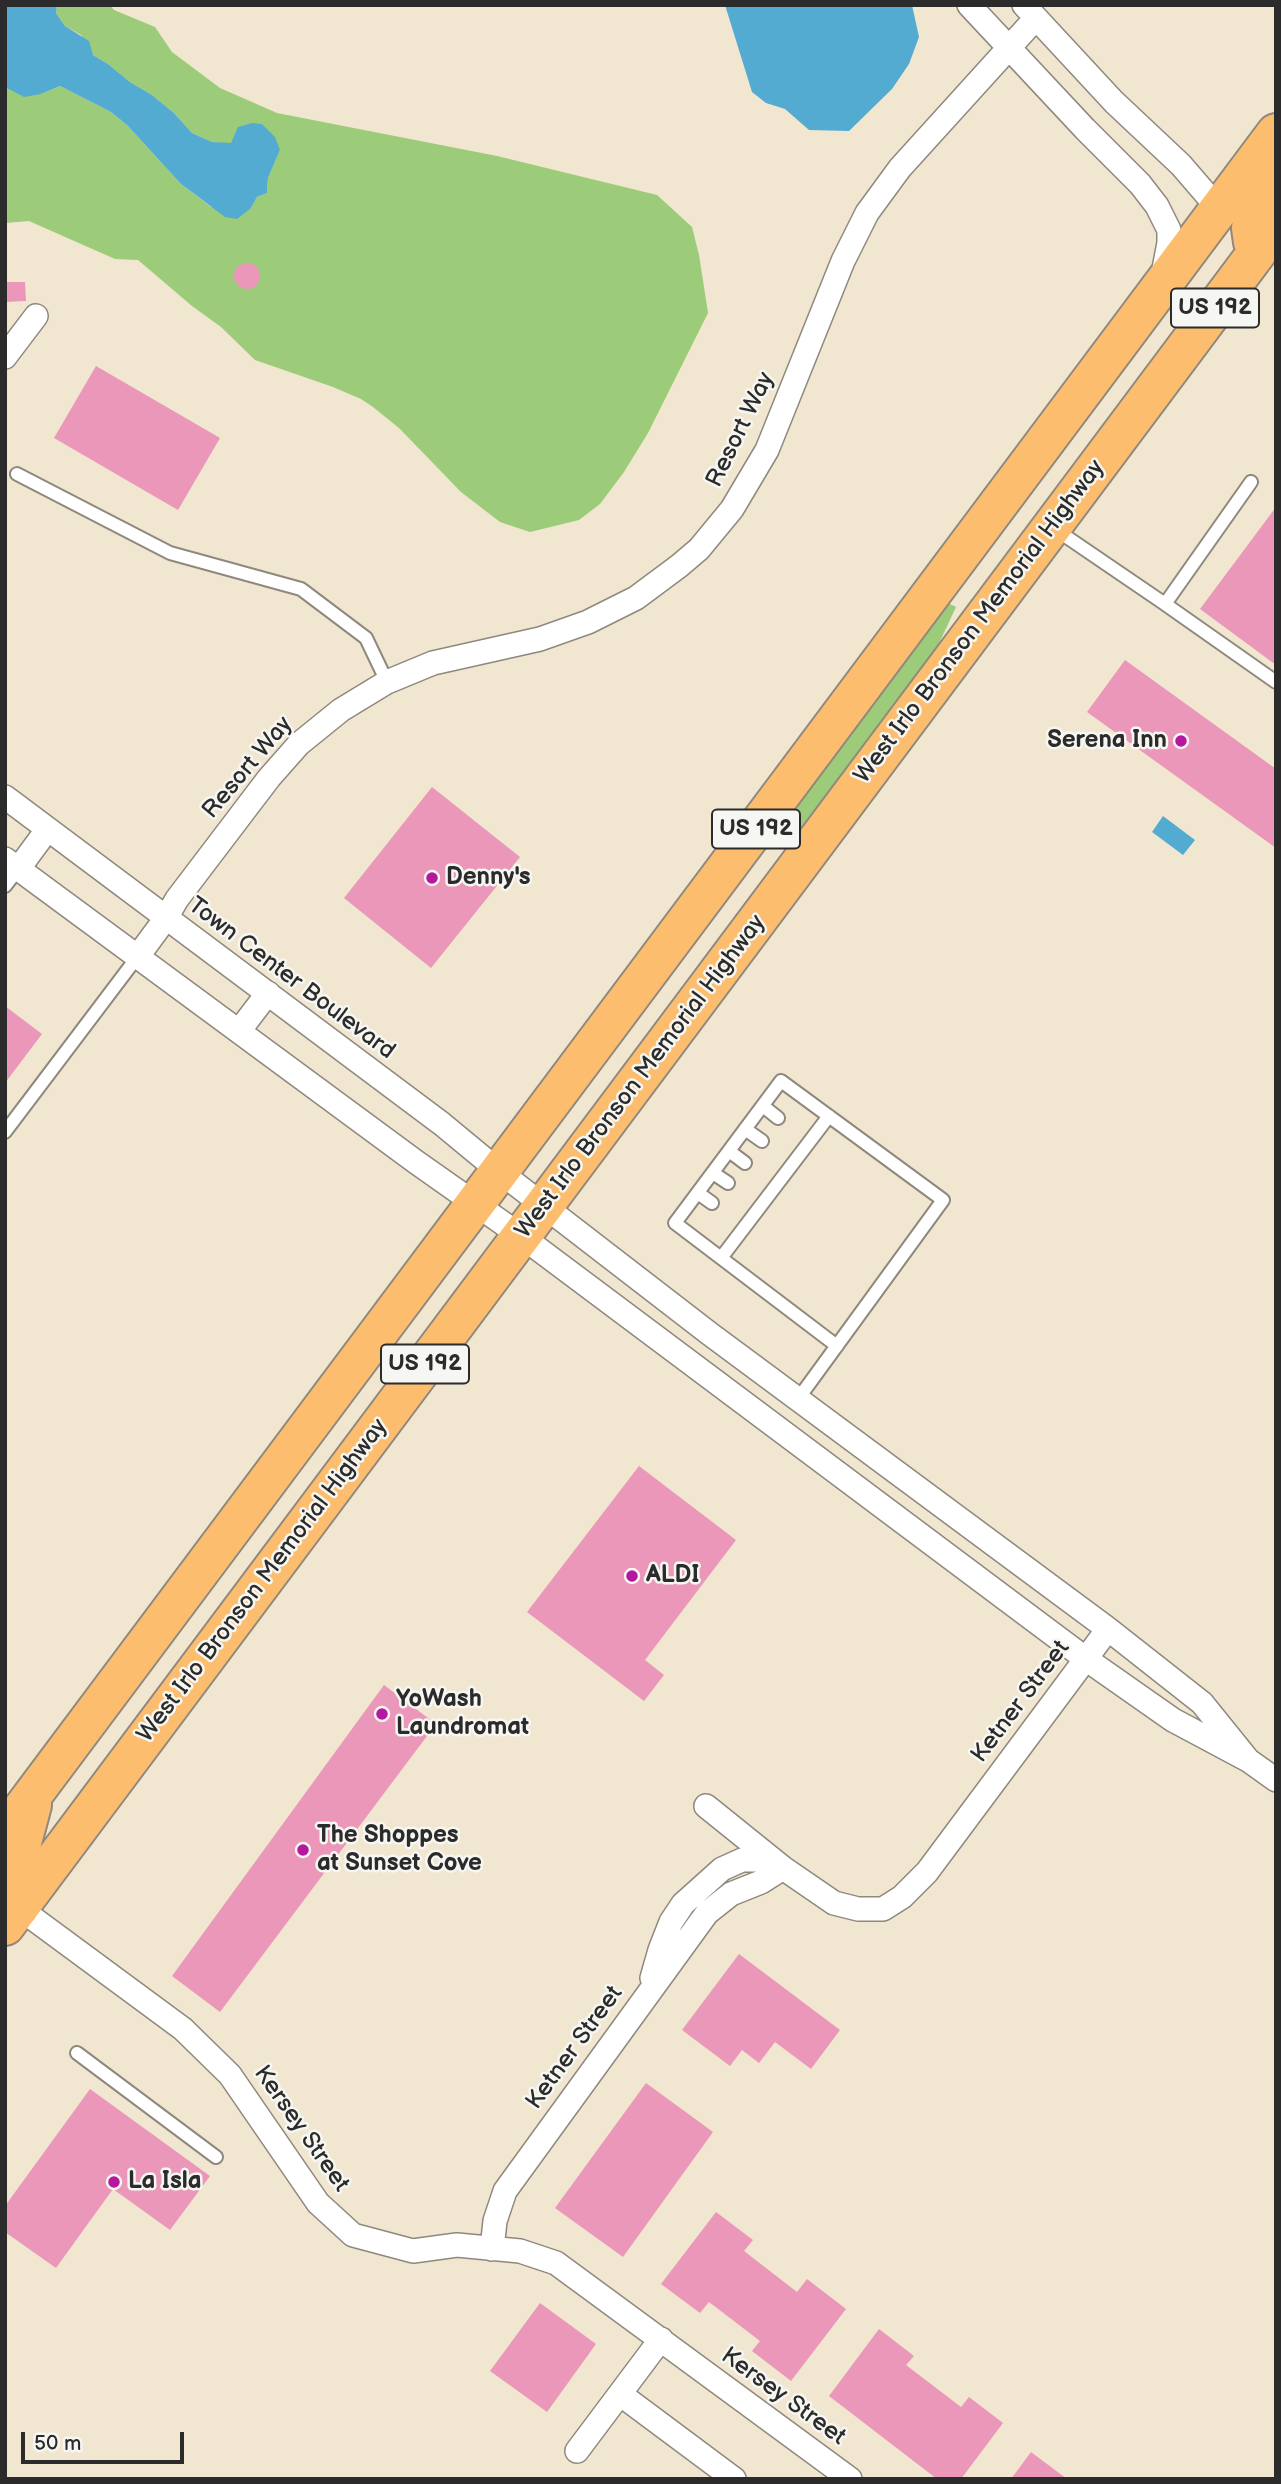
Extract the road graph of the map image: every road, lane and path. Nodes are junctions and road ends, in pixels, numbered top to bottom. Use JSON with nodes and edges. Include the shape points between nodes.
{"nodes":[{"id":1,"x":969,"y":5,"type":"edge"},
{"id":2,"x":1030,"y":12,"type":"edge"},
{"id":3,"x":1008,"y":48,"type":"junction"},
{"id":4,"x":1275,"y":134,"type":"edge"},
{"id":5,"x":1218,"y":208,"type":"junction"},
{"id":6,"x":1266,"y":239,"type":"edge"},
{"id":7,"x":1155,"y":294,"type":"junction"},
{"id":8,"x":36,"y":316,"type":"dead end"},
{"id":9,"x":5,"y":357,"type":"edge"},
{"id":10,"x":1172,"y":365,"type":"junction"},
{"id":11,"x":17,"y":474,"type":"dead end"},
{"id":12,"x":1251,"y":482,"type":"dead end"},
{"id":13,"x":1052,"y":527,"type":"junction"},
{"id":14,"x":1165,"y":604,"type":"junction"},
{"id":15,"x":387,"y":682,"type":"junction"},
{"id":16,"x":1276,"y":682,"type":"edge"},
{"id":17,"x":5,"y":797,"type":"edge"},
{"id":18,"x":47,"y":830,"type":"junction"},
{"id":19,"x":10,"y":871,"type":"edge"},
{"id":20,"x":166,"y":918,"type":"junction"},
{"id":21,"x":138,"y":956,"type":"junction"},
{"id":22,"x":268,"y":993,"type":"junction"},
{"id":23,"x":239,"y":1031,"type":"junction"},
{"id":24,"x":763,"y":1106,"type":"junction"},
{"id":25,"x":829,"y":1116,"type":"junction"},
{"id":26,"x":778,"y":1118,"type":"dead end"},
{"id":27,"x":746,"y":1129,"type":"junction"},
{"id":28,"x":5,"y":1132,"type":"edge"},
{"id":29,"x":762,"y":1141,"type":"dead end"},
{"id":30,"x":729,"y":1151,"type":"junction"},
{"id":31,"x":745,"y":1163,"type":"dead end"},
{"id":32,"x":500,"y":1172,"type":"junction"},
{"id":33,"x":713,"y":1172,"type":"junction"},
{"id":34,"x":728,"y":1183,"type":"dead end"},
{"id":35,"x":698,"y":1193,"type":"junction"},
{"id":36,"x":476,"y":1203,"type":"junction"},
{"id":37,"x":712,"y":1203,"type":"dead end"},
{"id":38,"x":544,"y":1206,"type":"junction"},
{"id":39,"x":521,"y":1236,"type":"junction"},
{"id":40,"x":721,"y":1258,"type":"junction"},
{"id":41,"x":710,"y":1334,"type":"junction"},
{"id":42,"x":836,"y":1346,"type":"junction"},
{"id":43,"x":688,"y":1361,"type":"junction"},
{"id":44,"x":798,"y":1399,"type":"junction"},
{"id":45,"x":867,"y":1449,"type":"junction"},
{"id":46,"x":845,"y":1478,"type":"junction"},
{"id":47,"x":1108,"y":1629,"type":"junction"},
{"id":48,"x":1086,"y":1659,"type":"junction"},
{"id":49,"x":1248,"y":1760,"type":"junction"},
{"id":50,"x":1276,"y":1780,"type":"edge"},
{"id":51,"x":37,"y":1790,"type":"junction"},
{"id":52,"x":706,"y":1805,"type":"dead end"},
{"id":53,"x":5,"y":1832,"type":"edge"},
{"id":54,"x":783,"y":1868,"type":"junction"},
{"id":55,"x":12,"y":1917,"type":"edge"},
{"id":56,"x":77,"y":2053,"type":"dead end"},
{"id":57,"x":216,"y":2157,"type":"dead end"},
{"id":58,"x":492,"y":2249,"type":"junction"},
{"id":59,"x":661,"y":2339,"type":"junction"},
{"id":60,"x":620,"y":2394,"type":"junction"},
{"id":61,"x":577,"y":2451,"type":"dead end"},
{"id":62,"x":734,"y":2479,"type":"edge"},
{"id":63,"x":850,"y":2479,"type":"edge"}],
"edges":[{"from":1,"to":3,"type":"street"},
{"from":2,"to":3,"type":"street","name":"Resort Way"},
{"from":2,"to":5,"type":"street"},
{"from":3,"to":7,"type":"street","via":[[1140,184],[1164,217],[1168,250]]},
{"from":3,"to":15,"type":"street","name":"Resort Way","via":[[900,168],[867,214],[842,261],[767,450],[732,509],[699,549],[636,598],[588,622],[540,639],[433,663]]},
{"from":4,"to":5,"type":"highway","number":"US 192"},
{"from":4,"to":6,"type":"highway","via":[[1251,228],[1252,242]]},
{"from":5,"to":7,"type":"highway","number":"US 192"},
{"from":5,"to":10,"type":"highway","via":[[1205,278]]},
{"from":6,"to":10,"type":"highway","name":"West Irlo Bronson Memorial Highway","number":"US 192"},
{"from":7,"to":32,"type":"highway","number":"US 192"},
{"from":8,"to":9,"type":"street"},
{"from":10,"to":13,"type":"highway","name":"West Irlo Bronson Memorial Highway","number":"US 192"},
{"from":11,"to":15,"type":"lane","via":[[170,553],[301,589],[366,638]]},
{"from":12,"to":14,"type":"lane"},
{"from":13,"to":14,"type":"lane"},
{"from":13,"to":38,"type":"highway","name":"West Irlo Bronson Memorial Highway","number":"US 192"},
{"from":14,"to":16,"type":"lane"},
{"from":15,"to":20,"type":"street","name":"Resort Way","via":[[320,726],[282,762]]},
{"from":17,"to":18,"type":"street","name":"Town Center Boulevard"},
{"from":18,"to":19,"type":"street"},
{"from":18,"to":20,"type":"street","name":"Town Center Boulevard"},
{"from":19,"to":21,"type":"street"},
{"from":20,"to":21,"type":"street","name":"Resort Way"},
{"from":20,"to":22,"type":"street","name":"Town Center Boulevard"},
{"from":21,"to":23,"type":"street"},
{"from":21,"to":28,"type":"lane"},
{"from":22,"to":23,"type":"street"},
{"from":22,"to":32,"type":"street","name":"Town Center Boulevard"},
{"from":23,"to":36,"type":"street"},
{"from":24,"to":25,"type":"lane","via":[[781,1081]]},
{"from":24,"to":26,"type":"lane"},
{"from":24,"to":27,"type":"lane"},
{"from":25,"to":40,"type":"lane","via":[[804,1137],[740,1224]]},
{"from":25,"to":42,"type":"lane","via":[[943,1200]]},
{"from":27,"to":29,"type":"lane"},
{"from":27,"to":30,"type":"lane"},
{"from":30,"to":31,"type":"lane"},
{"from":30,"to":33,"type":"lane"},
{"from":32,"to":36,"type":"highway","number":"US 192"},
{"from":32,"to":38,"type":"street","name":"Town Center Boulevard"},
{"from":33,"to":34,"type":"lane"},
{"from":33,"to":35,"type":"lane"},
{"from":35,"to":37,"type":"lane"},
{"from":35,"to":40,"type":"lane","via":[[675,1223]]},
{"from":36,"to":39,"type":"street"},
{"from":36,"to":51,"type":"highway","number":"US 192"},
{"from":38,"to":39,"type":"highway","name":"West Irlo Bronson Memorial Highway","number":"US 192"},
{"from":38,"to":41,"type":"street","name":"Town Center Boulevard"},
{"from":39,"to":43,"type":"street"},
{"from":39,"to":55,"type":"highway","name":"West Irlo Bronson Memorial Highway","number":"US 192"},
{"from":40,"to":42,"type":"lane"},
{"from":41,"to":43,"type":"street"},
{"from":41,"to":44,"type":"street","name":"Town Center Boulevard"},
{"from":42,"to":44,"type":"lane"},
{"from":43,"to":46,"type":"street"},
{"from":44,"to":45,"type":"street","name":"Town Center Boulevard"},
{"from":45,"to":46,"type":"street"},
{"from":45,"to":47,"type":"street","name":"Town Center Boulevard"},
{"from":46,"to":48,"type":"street"},
{"from":47,"to":48,"type":"street","name":"Ketner Street"},
{"from":47,"to":49,"type":"street","name":"Town Center Boulevard","via":[[1202,1703]]},
{"from":48,"to":49,"type":"street","via":[[1173,1720]]},
{"from":48,"to":54,"type":"street","name":"Ketner Street","via":[[927,1872],[902,1897],[883,1909],[858,1909],[834,1903]]},
{"from":49,"to":50,"type":"street"},
{"from":51,"to":53,"type":"highway","number":"US 192"},
{"from":51,"to":55,"type":"highway","via":[[20,1850]]},
{"from":52,"to":54,"type":"street","name":"Ketner Street"},
{"from":54,"to":58,"type":"street","name":"Ketner Street","via":[[731,1894],[707,1913],[505,2191]]},
{"from":55,"to":58,"type":"street","name":"Kersey Street","via":[[183,2029],[230,2075],[318,2203],[353,2235],[413,2251],[457,2245]]},
{"from":56,"to":57,"type":"lane"},
{"from":58,"to":59,"type":"street","name":"Kersey Street","via":[[520,2251],[556,2263]]},
{"from":59,"to":60,"type":"street"},
{"from":59,"to":63,"type":"street","name":"Kersey Street"},
{"from":60,"to":61,"type":"street"},
{"from":60,"to":62,"type":"street"}]}
